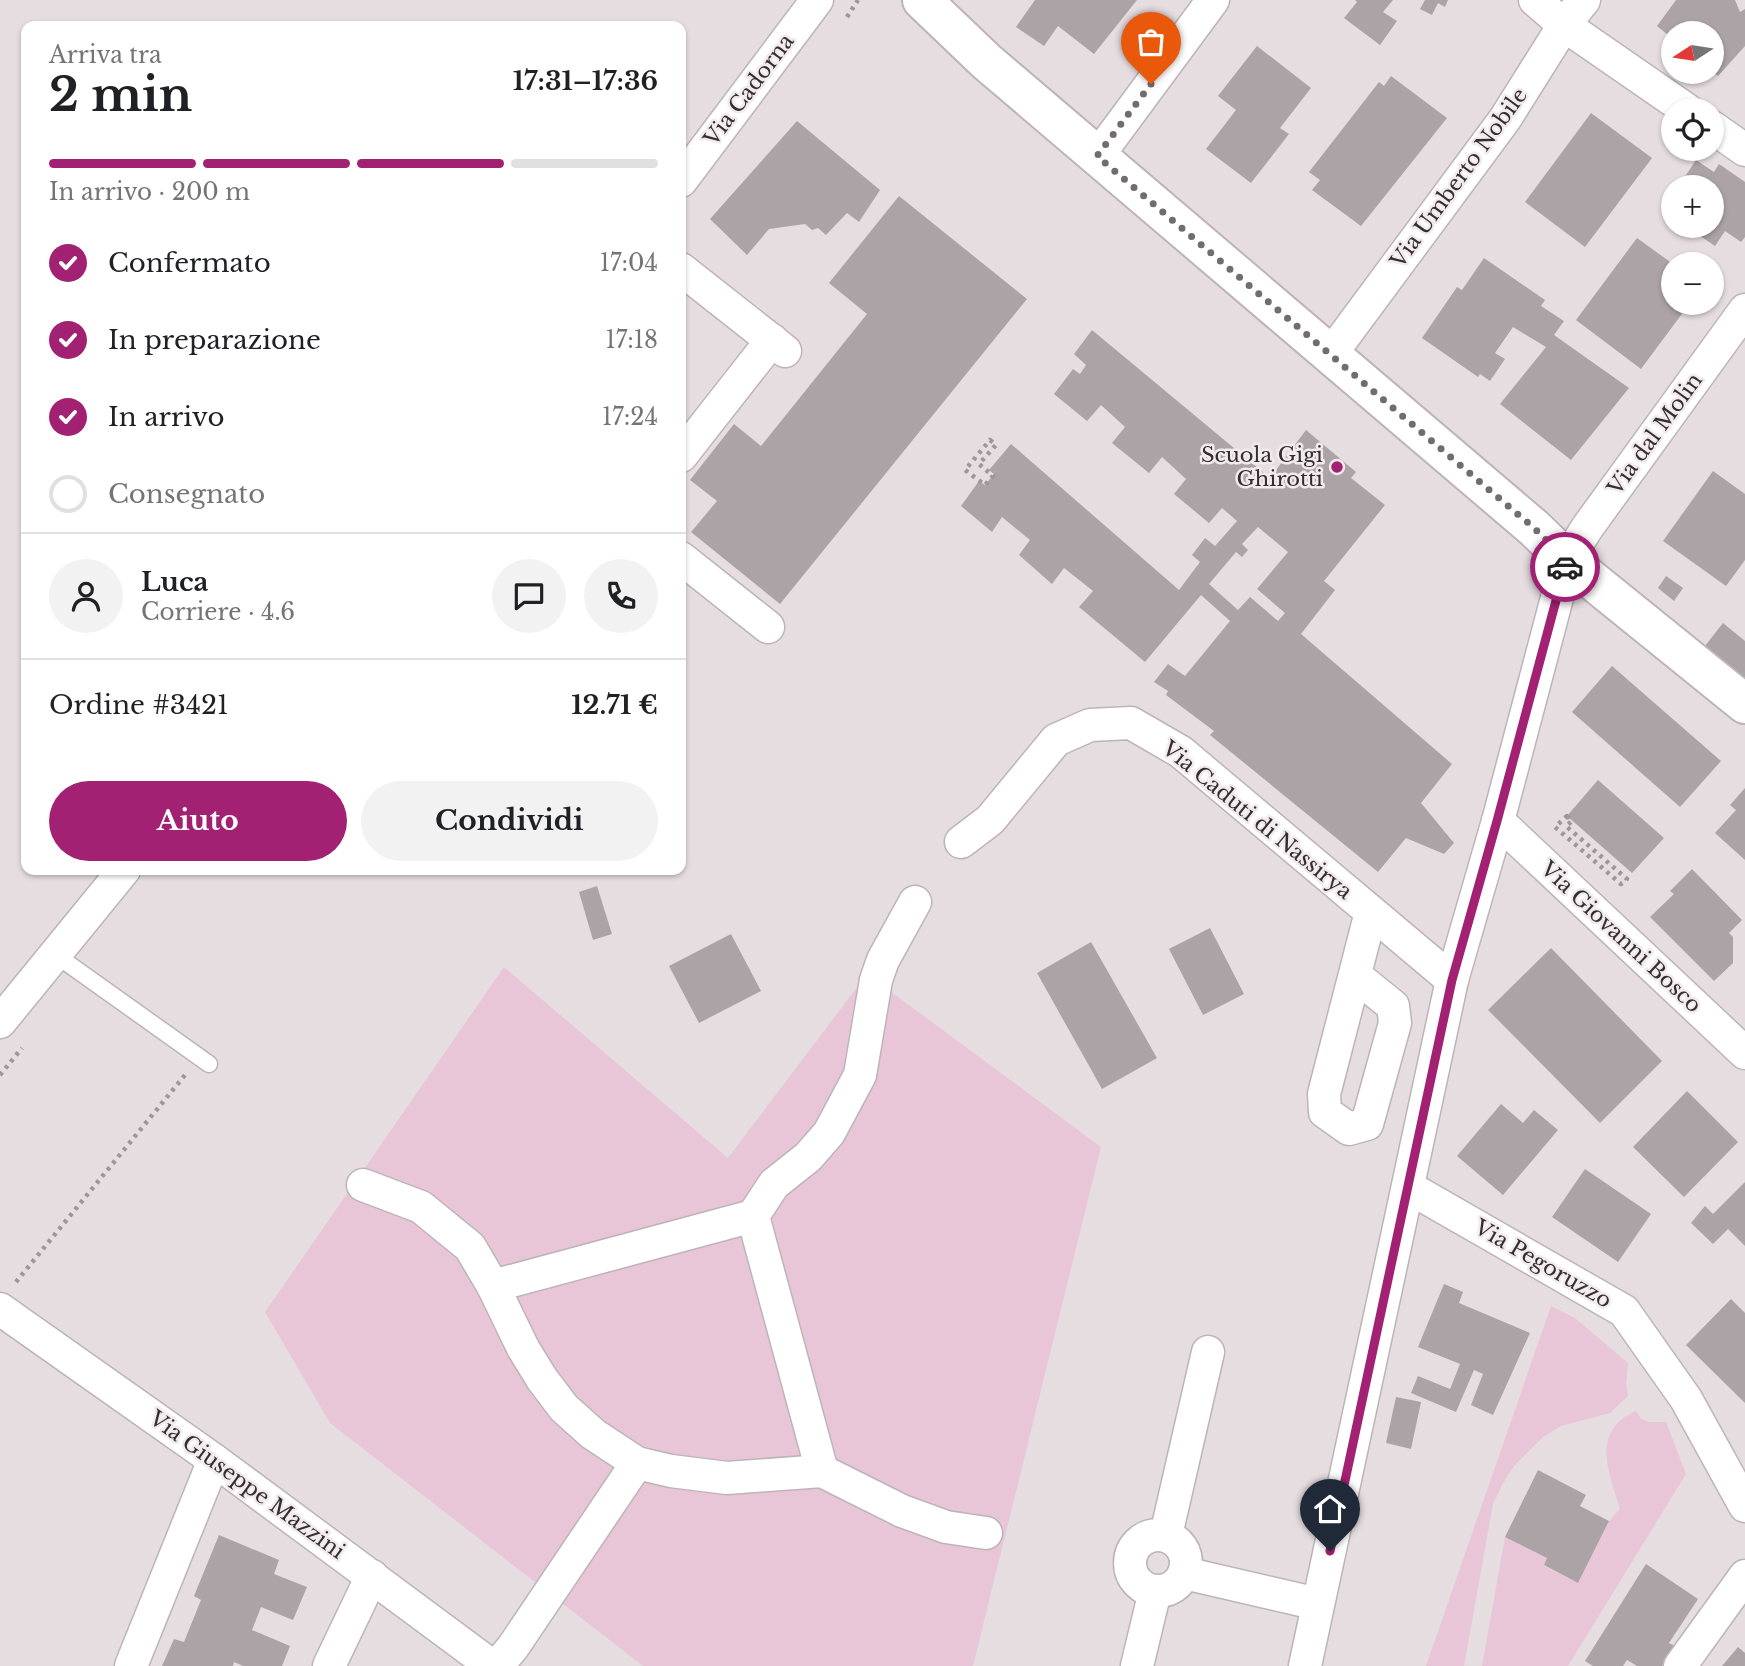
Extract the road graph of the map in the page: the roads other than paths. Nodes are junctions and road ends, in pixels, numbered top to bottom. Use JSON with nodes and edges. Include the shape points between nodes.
{"nodes":[{"id":1,"x":817,"y":0,"type":"edge"},
{"id":2,"x":922,"y":0,"type":"edge"},
{"id":3,"x":1213,"y":0,"type":"edge"},
{"id":4,"x":1535,"y":0,"type":"edge"},
{"id":5,"x":1584,"y":0,"type":"edge"},
{"id":6,"x":1564,"y":25,"type":"junction"},
{"id":7,"x":1670,"y":98,"type":"edge"},
{"id":8,"x":1724,"y":135,"type":"edge"},
{"id":9,"x":1745,"y":150,"type":"edge"},
{"id":10,"x":1097,"y":156,"type":"junction"},
{"id":11,"x":686,"y":174,"type":"edge"},
{"id":12,"x":686,"y":273,"type":"edge"},
{"id":13,"x":1745,"y":310,"type":"edge"},
{"id":14,"x":1331,"y":354,"type":"junction"},
{"id":15,"x":686,"y":450,"type":"edge"},
{"id":16,"x":1567,"y":560,"type":"junction"},
{"id":17,"x":686,"y":562,"type":"edge"},
{"id":18,"x":768,"y":628,"type":"dead end"},
{"id":19,"x":1745,"y":704,"type":"edge"},
{"id":20,"x":1497,"y":821,"type":"junction"},
{"id":21,"x":961,"y":842,"type":"dead end"},
{"id":22,"x":120,"y":875,"type":"edge"},
{"id":23,"x":915,"y":902,"type":"dead end"},
{"id":24,"x":1371,"y":912,"type":"junction"},
{"id":25,"x":56,"y":955,"type":"junction"},
{"id":26,"x":1356,"y":976,"type":"dead end"},
{"id":27,"x":1452,"y":980,"type":"junction"},
{"id":28,"x":0,"y":1022,"type":"edge"},
{"id":29,"x":1745,"y":1053,"type":"edge"},
{"id":30,"x":204,"y":1061,"type":"road end"},
{"id":31,"x":363,"y":1185,"type":"dead end"},
{"id":32,"x":1408,"y":1187,"type":"junction"},
{"id":33,"x":753,"y":1216,"type":"junction"},
{"id":34,"x":493,"y":1286,"type":"junction"},
{"id":35,"x":8,"y":1296,"type":"edge"},
{"id":36,"x":1208,"y":1352,"type":"dead end"},
{"id":37,"x":214,"y":1460,"type":"junction"},
{"id":38,"x":637,"y":1463,"type":"junction"},
{"id":39,"x":822,"y":1471,"type":"junction"},
{"id":40,"x":1745,"y":1506,"type":"edge"},
{"id":41,"x":986,"y":1533,"type":"dead end"},
{"id":42,"x":1166,"y":1535,"type":"junction"},
{"id":43,"x":1184,"y":1573,"type":"junction"},
{"id":44,"x":372,"y":1576,"type":"junction"},
{"id":45,"x":1745,"y":1576,"type":"edge"},
{"id":46,"x":1155,"y":1591,"type":"junction"},
{"id":47,"x":1318,"y":1604,"type":"junction"},
{"id":48,"x":131,"y":1666,"type":"edge"},
{"id":49,"x":329,"y":1666,"type":"edge"},
{"id":50,"x":492,"y":1666,"type":"edge"},
{"id":51,"x":497,"y":1666,"type":"edge"},
{"id":52,"x":1138,"y":1666,"type":"edge"},
{"id":53,"x":1306,"y":1666,"type":"edge"},
{"id":54,"x":1681,"y":1666,"type":"edge"}],
"edges":[{"from":1,"to":11,"type":"street","name":"Via Cadorna"},
{"from":2,"to":10,"type":"street"},
{"from":3,"to":10,"type":"street"},
{"from":4,"to":6,"type":"street"},
{"from":5,"to":6,"type":"street","name":"Via Umberto Nobile"},
{"from":6,"to":7,"type":"street"},
{"from":6,"to":14,"type":"street","name":"Via Umberto Nobile","via":[[1505,119]]},
{"from":8,"to":9,"type":"street"},
{"from":10,"to":14,"type":"street"},
{"from":12,"to":15,"type":"street","via":[[779,345]]},
{"from":13,"to":16,"type":"street","name":"Via dal Molin"},
{"from":14,"to":16,"type":"street"},
{"from":16,"to":19,"type":"street"},
{"from":16,"to":20,"type":"street","name":"Via dal Molin"},
{"from":17,"to":18,"type":"street"},
{"from":20,"to":27,"type":"street","name":"Via dal Molin"},
{"from":20,"to":29,"type":"street","name":"Via Giovanni Bosco"},
{"from":21,"to":24,"type":"street","name":"Via Caduti di Nassirya","via":[[990,820],[1056,740],[1090,725],[1131,723],[1181,752]]},
{"from":22,"to":25,"type":"street"},
{"from":23,"to":33,"type":"street","via":[[876,980],[860,1074],[829,1133],[774,1184]]},
{"from":24,"to":26,"type":"street"},
{"from":24,"to":27,"type":"street","name":"Via Caduti di Nassirya"},
{"from":25,"to":28,"type":"street"},
{"from":25,"to":30,"type":"lane"},
{"from":27,"to":32,"type":"street","name":"Via dal Molin"},
{"from":31,"to":34,"type":"street","via":[[421,1207],[470,1247]]},
{"from":32,"to":40,"type":"street","name":"Via Pegoruzzo","via":[[1624,1311],[1686,1399]]},
{"from":32,"to":47,"type":"street","name":"Via dal Molin"},
{"from":33,"to":34,"type":"street"},
{"from":33,"to":39,"type":"street"},
{"from":34,"to":38,"type":"street","via":[[523,1348],[564,1408]]},
{"from":35,"to":37,"type":"street","name":"Via Giuseppe Mazzini"},
{"from":36,"to":42,"type":"street"},
{"from":37,"to":44,"type":"street","name":"Via Giuseppe Mazzini"},
{"from":37,"to":48,"type":"street"},
{"from":38,"to":39,"type":"street","via":[[727,1478]]},
{"from":38,"to":51,"type":"street"},
{"from":39,"to":41,"type":"street","via":[[902,1511],[946,1527]]},
{"from":42,"to":43,"type":"street","via":[[1185,1555]]},
{"from":42,"to":46,"type":"street","via":[[1140,1541],[1130,1557],[1137,1582]]},
{"from":43,"to":46,"type":"street","via":[[1169,1590]]},
{"from":43,"to":47,"type":"street"},
{"from":44,"to":49,"type":"street"},
{"from":44,"to":50,"type":"street","name":"Via Giuseppe Mazzini"},
{"from":45,"to":54,"type":"street"},
{"from":46,"to":52,"type":"street"},
{"from":47,"to":53,"type":"street","name":"Via dal Molin"}]}
